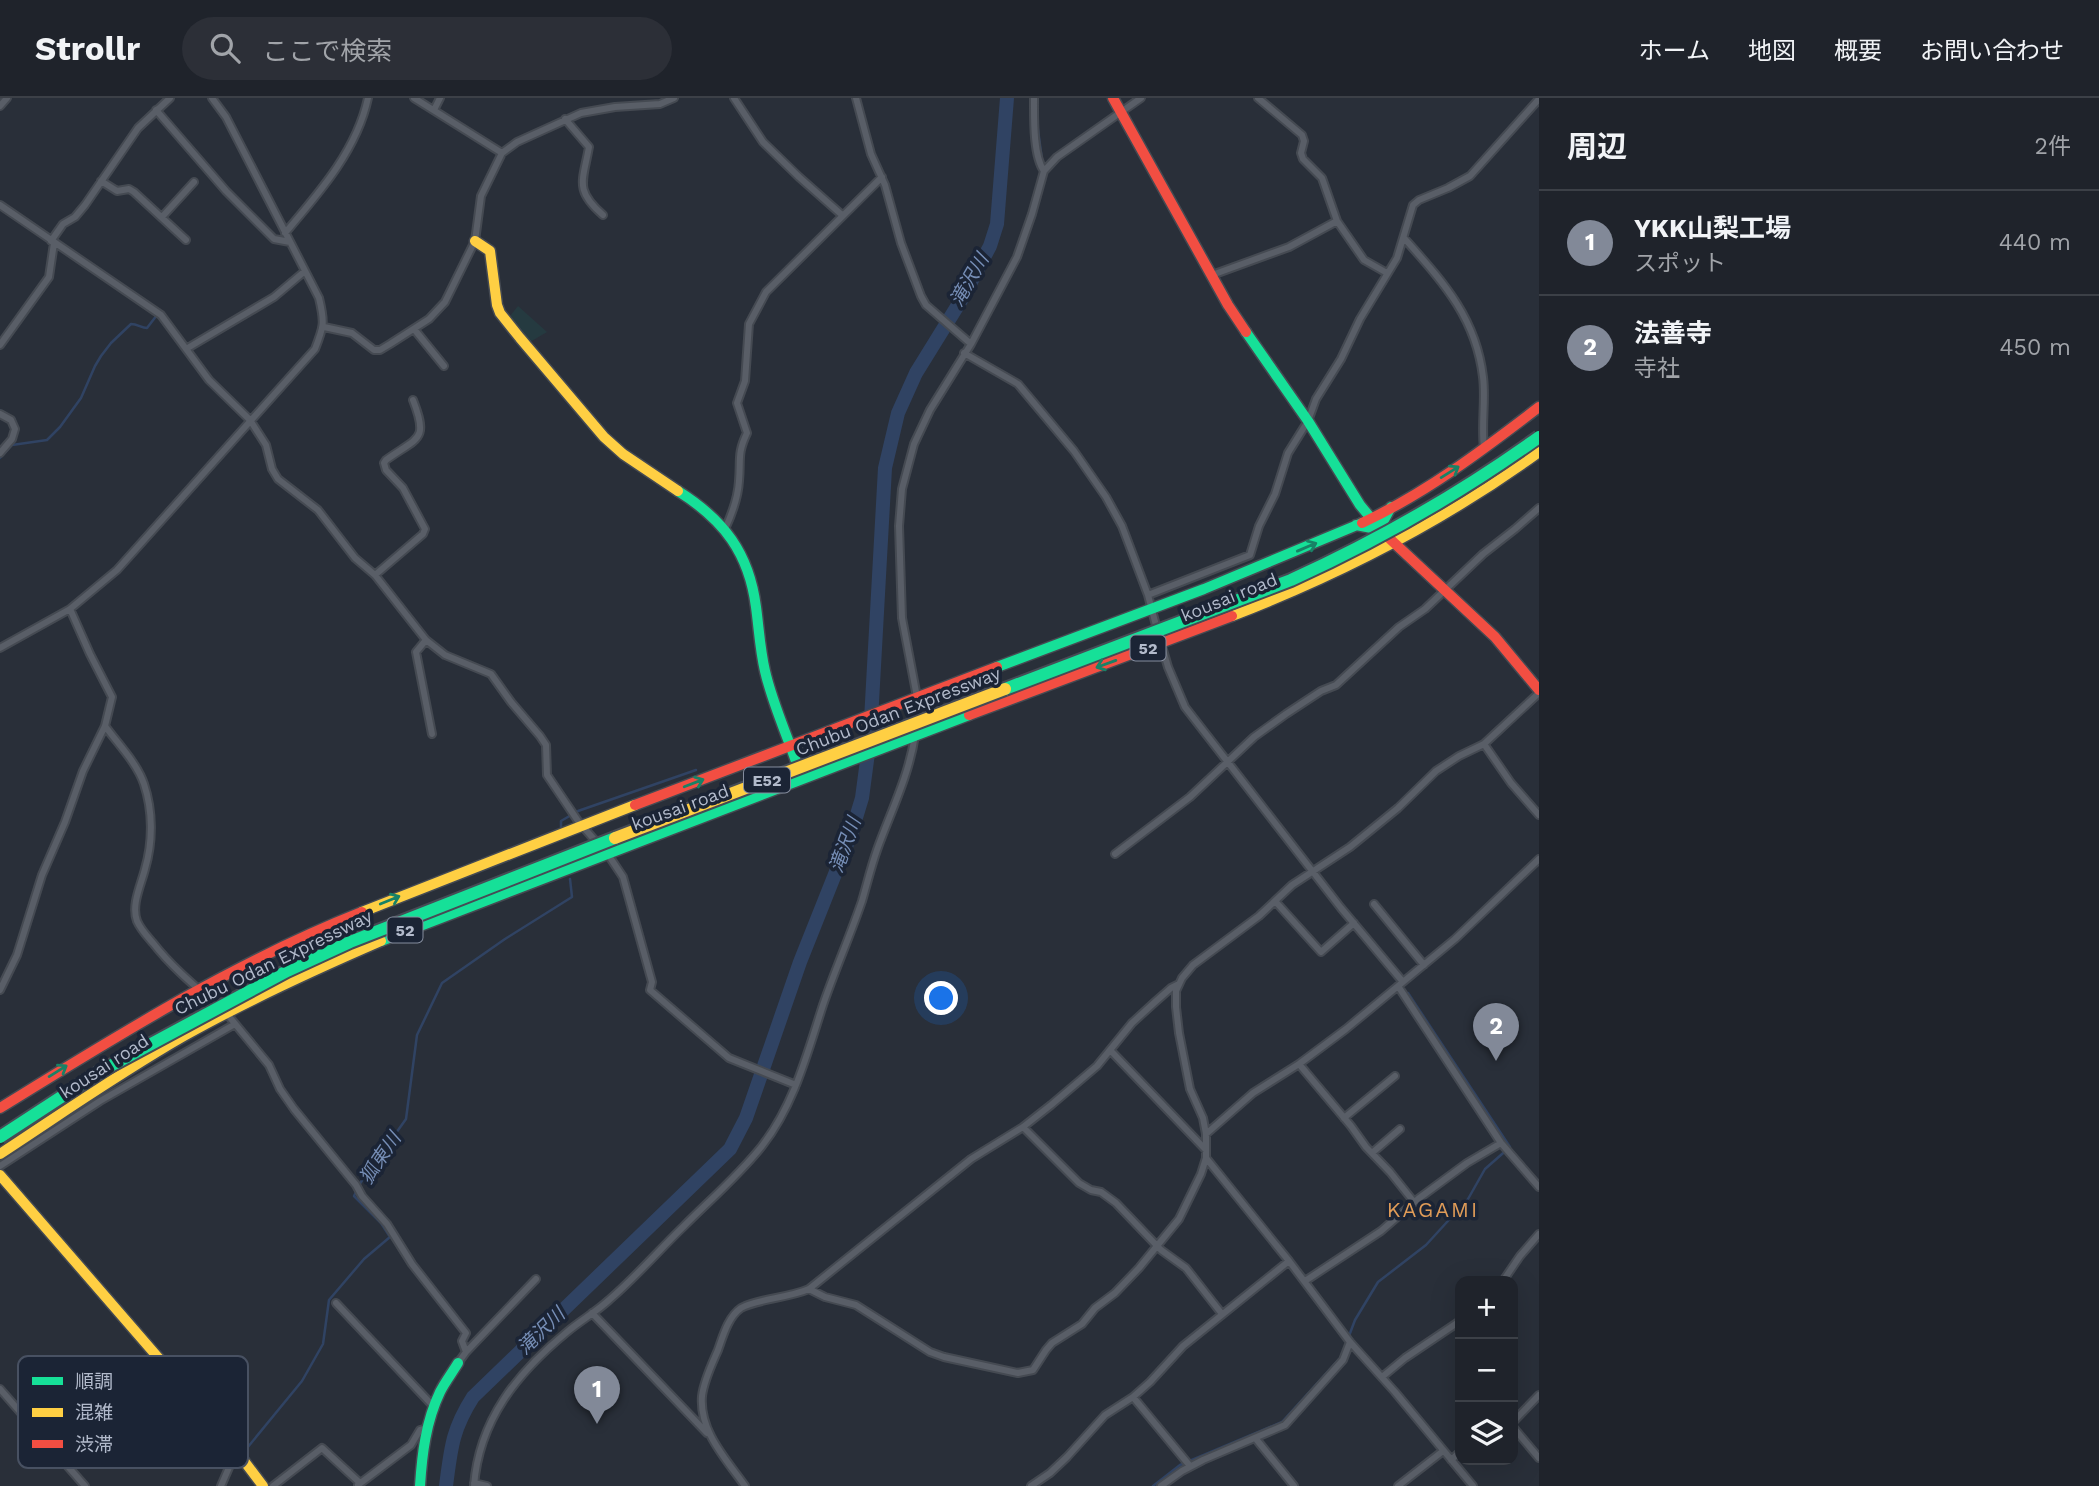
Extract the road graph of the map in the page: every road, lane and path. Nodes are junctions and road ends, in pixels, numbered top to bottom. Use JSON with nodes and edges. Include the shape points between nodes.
{"nodes":[{"id":1,"x":7,"y":98,"type":"edge"},
{"id":2,"x":170,"y":98,"type":"edge"},
{"id":3,"x":212,"y":98,"type":"edge"},
{"id":4,"x":368,"y":98,"type":"edge"},
{"id":5,"x":414,"y":98,"type":"edge"},
{"id":6,"x":440,"y":98,"type":"edge"},
{"id":7,"x":674,"y":98,"type":"edge"},
{"id":8,"x":734,"y":98,"type":"edge"},
{"id":9,"x":856,"y":98,"type":"edge"},
{"id":10,"x":1034,"y":98,"type":"edge"},
{"id":11,"x":1113,"y":98,"type":"edge"},
{"id":12,"x":1141,"y":98,"type":"edge"},
{"id":13,"x":1258,"y":98,"type":"edge"},
{"id":14,"x":1539,"y":99,"type":"edge"},
{"id":15,"x":0,"y":106,"type":"edge"},
{"id":16,"x":156,"y":110,"type":"junction"},
{"id":17,"x":434,"y":110,"type":"junction"},
{"id":18,"x":1120,"y":111,"type":"junction"},
{"id":19,"x":565,"y":119,"type":"junction"},
{"id":20,"x":502,"y":153,"type":"junction"},
{"id":21,"x":1044,"y":171,"type":"junction"},
{"id":22,"x":882,"y":177,"type":"junction"},
{"id":23,"x":101,"y":181,"type":"junction"},
{"id":24,"x":194,"y":182,"type":"dead end"},
{"id":25,"x":0,"y":205,"type":"edge"},
{"id":26,"x":603,"y":215,"type":"dead end"},
{"id":27,"x":842,"y":215,"type":"junction"},
{"id":28,"x":162,"y":217,"type":"junction"},
{"id":29,"x":1337,"y":221,"type":"junction"},
{"id":30,"x":285,"y":233,"type":"junction"},
{"id":31,"x":1404,"y":237,"type":"junction"},
{"id":32,"x":186,"y":240,"type":"dead end"},
{"id":33,"x":475,"y":241,"type":"junction"},
{"id":34,"x":53,"y":242,"type":"junction"},
{"id":35,"x":290,"y":242,"type":"junction"},
{"id":36,"x":305,"y":271,"type":"junction"},
{"id":37,"x":1387,"y":273,"type":"junction"},
{"id":38,"x":1212,"y":275,"type":"junction"},
{"id":39,"x":324,"y":327,"type":"junction"},
{"id":40,"x":414,"y":329,"type":"junction"},
{"id":41,"x":1,"y":342,"type":"edge"},
{"id":42,"x":969,"y":342,"type":"junction"},
{"id":43,"x":186,"y":349,"type":"junction"},
{"id":44,"x":964,"y":353,"type":"junction"},
{"id":45,"x":443,"y":366,"type":"dead end"},
{"id":46,"x":413,"y":400,"type":"dead end"},
{"id":47,"x":1539,"y":407,"type":"edge"},
{"id":48,"x":0,"y":414,"type":"edge"},
{"id":49,"x":250,"y":420,"type":"junction"},
{"id":50,"x":1308,"y":421,"type":"junction"},
{"id":51,"x":1539,"y":437,"type":"edge"},
{"id":52,"x":1484,"y":449,"type":"junction"},
{"id":53,"x":1539,"y":452,"type":"edge"},
{"id":54,"x":0,"y":453,"type":"edge"},
{"id":55,"x":1391,"y":507,"type":"junction"},
{"id":56,"x":1539,"y":508,"type":"edge"},
{"id":57,"x":1370,"y":519,"type":"junction"},
{"id":58,"x":1356,"y":525,"type":"junction"},
{"id":59,"x":725,"y":529,"type":"junction"},
{"id":60,"x":1382,"y":530,"type":"junction"},
{"id":61,"x":1395,"y":543,"type":"junction"},
{"id":62,"x":375,"y":575,"type":"junction"},
{"id":63,"x":1445,"y":589,"type":"junction"},
{"id":64,"x":1148,"y":594,"type":"junction"},
{"id":65,"x":70,"y":609,"type":"junction"},
{"id":66,"x":1151,"y":609,"type":"junction"},
{"id":67,"x":426,"y":640,"type":"junction"},
{"id":68,"x":1161,"y":643,"type":"junction"},
{"id":69,"x":0,"y":648,"type":"edge"},
{"id":70,"x":1539,"y":691,"type":"edge"},
{"id":71,"x":917,"y":697,"type":"junction"},
{"id":72,"x":104,"y":726,"type":"junction"},
{"id":73,"x":432,"y":734,"type":"dead end"},
{"id":74,"x":915,"y":736,"type":"junction"},
{"id":75,"x":1483,"y":744,"type":"junction"},
{"id":76,"x":791,"y":746,"type":"junction"},
{"id":77,"x":1229,"y":762,"type":"junction"},
{"id":78,"x":802,"y":779,"type":"junction"},
{"id":79,"x":1539,"y":815,"type":"edge"},
{"id":80,"x":580,"y":823,"type":"junction"},
{"id":81,"x":607,"y":853,"type":"junction"},
{"id":82,"x":1115,"y":854,"type":"dead end"},
{"id":83,"x":1539,"y":859,"type":"edge"},
{"id":84,"x":1312,"y":871,"type":"junction"},
{"id":85,"x":1275,"y":901,"type":"junction"},
{"id":86,"x":1374,"y":904,"type":"dead end"},
{"id":87,"x":1354,"y":923,"type":"junction"},
{"id":88,"x":1424,"y":965,"type":"junction"},
{"id":89,"x":1179,"y":984,"type":"junction"},
{"id":90,"x":1401,"y":984,"type":"junction"},
{"id":91,"x":198,"y":988,"type":"junction"},
{"id":92,"x":0,"y":990,"type":"edge"},
{"id":93,"x":231,"y":1019,"type":"junction"},
{"id":94,"x":1111,"y":1051,"type":"junction"},
{"id":95,"x":1299,"y":1064,"type":"junction"},
{"id":96,"x":1395,"y":1076,"type":"dead end"},
{"id":97,"x":796,"y":1085,"type":"junction"},
{"id":98,"x":0,"y":1108,"type":"edge"},
{"id":99,"x":1344,"y":1118,"type":"junction"},
{"id":100,"x":1023,"y":1127,"type":"junction"},
{"id":101,"x":1400,"y":1129,"type":"dead end"},
{"id":102,"x":1206,"y":1134,"type":"junction"},
{"id":103,"x":0,"y":1137,"type":"edge"},
{"id":104,"x":1502,"y":1145,"type":"junction"},
{"id":105,"x":1372,"y":1153,"type":"junction"},
{"id":106,"x":0,"y":1154,"type":"edge"},
{"id":107,"x":1206,"y":1154,"type":"junction"},
{"id":108,"x":0,"y":1166,"type":"edge"},
{"id":109,"x":0,"y":1175,"type":"edge"},
{"id":110,"x":1539,"y":1187,"type":"edge"},
{"id":111,"x":1414,"y":1202,"type":"junction"},
{"id":112,"x":1539,"y":1234,"type":"edge"},
{"id":113,"x":1157,"y":1246,"type":"junction"},
{"id":114,"x":1289,"y":1261,"type":"junction"},
{"id":115,"x":1506,"y":1276,"type":"edge"},
{"id":116,"x":536,"y":1279,"type":"dead end"},
{"id":117,"x":1305,"y":1281,"type":"junction"},
{"id":118,"x":808,"y":1289,"type":"junction"},
{"id":119,"x":336,"y":1303,"type":"dead end"},
{"id":120,"x":592,"y":1313,"type":"junction"},
{"id":121,"x":1222,"y":1314,"type":"junction"},
{"id":122,"x":1455,"y":1324,"type":"edge"},
{"id":123,"x":1348,"y":1339,"type":"junction"},
{"id":124,"x":156,"y":1356,"type":"edge"},
{"id":125,"x":462,"y":1358,"type":"junction"},
{"id":126,"x":1381,"y":1377,"type":"junction"},
{"id":127,"x":0,"y":1389,"type":"edge"},
{"id":128,"x":1539,"y":1395,"type":"edge"},
{"id":129,"x":1133,"y":1397,"type":"junction"},
{"id":130,"x":435,"y":1408,"type":"junction"},
{"id":131,"x":18,"y":1410,"type":"edge"},
{"id":132,"x":1518,"y":1418,"type":"edge"},
{"id":133,"x":428,"y":1428,"type":"junction"},
{"id":134,"x":1518,"y":1431,"type":"edge"},
{"id":135,"x":710,"y":1436,"type":"junction"},
{"id":136,"x":1256,"y":1439,"type":"junction"},
{"id":137,"x":1443,"y":1451,"type":"junction"},
{"id":138,"x":1455,"y":1456,"type":"edge"},
{"id":139,"x":1539,"y":1458,"type":"edge"},
{"id":140,"x":1451,"y":1460,"type":"junction"},
{"id":141,"x":1188,"y":1463,"type":"junction"},
{"id":142,"x":248,"y":1465,"type":"edge"},
{"id":143,"x":69,"y":1468,"type":"edge"},
{"id":144,"x":229,"y":1468,"type":"edge"},
{"id":145,"x":474,"y":1484,"type":"edge"},
{"id":146,"x":359,"y":1485,"type":"edge"},
{"id":147,"x":85,"y":1486,"type":"edge"},
{"id":148,"x":221,"y":1486,"type":"edge"},
{"id":149,"x":263,"y":1486,"type":"edge"},
{"id":150,"x":273,"y":1486,"type":"edge"},
{"id":151,"x":420,"y":1486,"type":"edge"},
{"id":152,"x":487,"y":1486,"type":"edge"},
{"id":153,"x":745,"y":1486,"type":"edge"},
{"id":154,"x":1031,"y":1486,"type":"edge"},
{"id":155,"x":1161,"y":1486,"type":"edge"},
{"id":156,"x":1294,"y":1486,"type":"edge"},
{"id":157,"x":1398,"y":1486,"type":"edge"},
{"id":158,"x":1473,"y":1486,"type":"edge"}],
"edges":[{"from":1,"to":15,"type":"street"},
{"from":2,"to":16,"type":"street"},
{"from":3,"to":30,"type":"street"},
{"from":4,"to":30,"type":"street","via":[[336,169]]},
{"from":5,"to":17,"type":"street"},
{"from":6,"to":17,"type":"street"},
{"from":7,"to":19,"type":"street","via":[[660,104],[593,110]]},
{"from":8,"to":27,"type":"street","via":[[763,142]]},
{"from":9,"to":22,"type":"street"},
{"from":10,"to":21,"type":"street"},
{"from":11,"to":18,"type":"main road"},
{"from":12,"to":18,"type":"street"},
{"from":13,"to":29,"type":"street","via":[[1302,135],[1303,159],[1322,178]]},
{"from":14,"to":31,"type":"street","via":[[1470,176],[1413,205]]},
{"from":16,"to":23,"type":"street"},
{"from":16,"to":35,"type":"street","via":[[274,239]]},
{"from":17,"to":20,"type":"street"},
{"from":18,"to":21,"type":"street"},
{"from":18,"to":38,"type":"main road"},
{"from":19,"to":20,"type":"street"},
{"from":19,"to":26,"type":"street","via":[[589,147],[582,185],[588,202]]},
{"from":20,"to":33,"type":"street","via":[[481,195]]},
{"from":21,"to":42,"type":"street","via":[[1017,257]]},
{"from":22,"to":27,"type":"street"},
{"from":22,"to":42,"type":"street","via":[[921,296]]},
{"from":23,"to":28,"type":"street","via":[[117,191],[129,189]]},
{"from":23,"to":34,"type":"street"},
{"from":24,"to":28,"type":"street"},
{"from":25,"to":34,"type":"street"},
{"from":27,"to":59,"type":"street","via":[[766,292],[749,324],[745,381],[737,403],[747,433],[740,449],[738,492]]},
{"from":28,"to":32,"type":"street"},
{"from":29,"to":37,"type":"street","via":[[1364,260]]},
{"from":29,"to":38,"type":"street","via":[[1289,247]]},
{"from":30,"to":35,"type":"street"},
{"from":31,"to":37,"type":"street"},
{"from":31,"to":52,"type":"street","via":[[1455,299],[1474,335],[1484,380]]},
{"from":33,"to":40,"type":"street","via":[[445,302]]},
{"from":33,"to":59,"type":"main road","via":[[490,251],[500,313],[593,425],[639,466],[692,498]]},
{"from":34,"to":41,"type":"street","via":[[49,277]]},
{"from":34,"to":43,"type":"street","via":[[161,315]]},
{"from":35,"to":36,"type":"street"},
{"from":36,"to":39,"type":"street","via":[[319,298]]},
{"from":36,"to":43,"type":"street","via":[[274,297]]},
{"from":37,"to":50,"type":"street"},
{"from":38,"to":50,"type":"main road"},
{"from":39,"to":40,"type":"street","via":[[352,333],[374,350]]},
{"from":39,"to":49,"type":"street","via":[[315,349]]},
{"from":40,"to":45,"type":"street"},
{"from":42,"to":44,"type":"street"},
{"from":43,"to":49,"type":"street","via":[[209,380]]},
{"from":44,"to":64,"type":"street","via":[[1018,384],[1074,451],[1122,526]]},
{"from":44,"to":71,"type":"street","via":[[914,444],[902,489],[902,618]]},
{"from":46,"to":62,"type":"street","via":[[421,421],[418,437],[384,463],[425,529]]},
{"from":47,"to":52,"type":"main road","name":"kousai road","number":"52"},
{"from":48,"to":54,"type":"street","via":[[11,420],[15,429]]},
{"from":49,"to":62,"type":"street","via":[[266,445],[278,479],[318,510],[355,558]]},
{"from":49,"to":65,"type":"street","via":[[117,570]]},
{"from":50,"to":57,"type":"main road"},
{"from":50,"to":64,"type":"street","via":[[1288,453],[1250,555]]},
{"from":51,"to":103,"type":"main road","name":"Chubu Odan Expressway","number":"E52","bridge":true,"via":[[1401,528],[1291,580],[350,942],[100,1071]]},
{"from":55,"to":52,"type":"main road","name":"kousai road","number":"52","one_way":true},
{"from":53,"to":61,"type":"main road","name":"kousai road","number":"52"},
{"from":55,"to":57,"type":"main road","name":"kousai road","number":"52"},
{"from":55,"to":60,"type":"main road"},
{"from":56,"to":63,"type":"street"},
{"from":57,"to":58,"type":"main road","name":"kousai road","number":"52"},
{"from":57,"to":60,"type":"main road"},
{"from":58,"to":60,"type":"main road"},
{"from":66,"to":58,"type":"main road","name":"kousai road","number":"52","one_way":true},
{"from":59,"to":76,"type":"main road","via":[[750,576],[766,675]]},
{"from":60,"to":61,"type":"main road"},
{"from":61,"to":63,"type":"main road"},
{"from":61,"to":68,"type":"main road","name":"kousai road","number":"52"},
{"from":62,"to":67,"type":"street"},
{"from":63,"to":70,"type":"main road","via":[[1494,637]]},
{"from":63,"to":77,"type":"street","via":[[1336,685],[1254,737]]},
{"from":64,"to":66,"type":"street"},
{"from":65,"to":69,"type":"street"},
{"from":65,"to":72,"type":"street","via":[[112,697]]},
{"from":66,"to":68,"type":"street"},
{"from":66,"to":71,"type":"main road","name":"kousai road","number":"52"},
{"from":67,"to":73,"type":"street","via":[[416,652]]},
{"from":67,"to":80,"type":"street","via":[[445,655],[491,674],[546,745],[547,775]]},
{"from":68,"to":74,"type":"main road","name":"kousai road","number":"52","one_way":true},
{"from":68,"to":77,"type":"street","via":[[1185,707]]},
{"from":70,"to":75,"type":"street"},
{"from":71,"to":74,"type":"street"},
{"from":71,"to":76,"type":"main road","name":"kousai road","number":"52"},
{"from":72,"to":91,"type":"street","via":[[143,783],[148,804],[152,836],[136,901],[137,922],[166,960]]},
{"from":72,"to":92,"type":"street","via":[[41,875],[17,955]]},
{"from":74,"to":78,"type":"main road","name":"kousai road","number":"52"},
{"from":74,"to":97,"type":"street","via":[[901,793],[876,852]]},
{"from":75,"to":79,"type":"street"},
{"from":75,"to":84,"type":"street","via":[[1436,771],[1350,847]]},
{"from":76,"to":78,"type":"main road"},
{"from":80,"to":76,"type":"main road","name":"kousai road","number":"52","one_way":true},
{"from":77,"to":82,"type":"street"},
{"from":77,"to":84,"type":"street"},
{"from":78,"to":81,"type":"main road","name":"kousai road","number":"52"},
{"from":80,"to":81,"type":"street"},
{"from":91,"to":80,"type":"main road","name":"kousai road","number":"52","one_way":true,"via":[[326,926]]},
{"from":81,"to":93,"type":"main road","name":"kousai road","number":"52","via":[[323,966]]},
{"from":81,"to":97,"type":"street","via":[[623,877],[652,982],[650,990],[729,1058]]},
{"from":83,"to":88,"type":"street"},
{"from":84,"to":85,"type":"street"},
{"from":84,"to":87,"type":"street"},
{"from":85,"to":87,"type":"street","via":[[1321,952]]},
{"from":85,"to":89,"type":"street","via":[[1193,965]]},
{"from":86,"to":88,"type":"street"},
{"from":87,"to":90,"type":"street"},
{"from":88,"to":90,"type":"street"},
{"from":89,"to":94,"type":"street","via":[[1132,1023]]},
{"from":89,"to":102,"type":"street","via":[[1175,1007],[1179,1033],[1190,1089]]},
{"from":90,"to":95,"type":"street"},
{"from":90,"to":104,"type":"street"},
{"from":91,"to":93,"type":"street"},
{"from":98,"to":91,"type":"main road","name":"kousai road","number":"52","one_way":true},
{"from":93,"to":106,"type":"main road","name":"kousai road","number":"52","via":[[144,1060]]},
{"from":93,"to":108,"type":"street"},
{"from":93,"to":125,"type":"street","via":[[466,1333]]},
{"from":94,"to":100,"type":"street"},
{"from":94,"to":107,"type":"street"},
{"from":95,"to":99,"type":"street"},
{"from":95,"to":102,"type":"street","via":[[1253,1093]]},
{"from":96,"to":99,"type":"street"},
{"from":97,"to":120,"type":"street","via":[[783,1115],[741,1170]]},
{"from":99,"to":105,"type":"street"},
{"from":100,"to":113,"type":"street","via":[[1079,1183],[1116,1203]]},
{"from":100,"to":118,"type":"street","via":[[971,1159]]},
{"from":101,"to":105,"type":"street"},
{"from":102,"to":107,"type":"street"},
{"from":104,"to":110,"type":"street"},
{"from":104,"to":111,"type":"street","via":[[1467,1163]]},
{"from":105,"to":111,"type":"street"},
{"from":107,"to":113,"type":"street","via":[[1179,1219]]},
{"from":107,"to":114,"type":"street"},
{"from":109,"to":124,"type":"main road"},
{"from":111,"to":117,"type":"street","via":[[1381,1231]]},
{"from":112,"to":115,"type":"street"},
{"from":113,"to":118,"type":"street","via":[[1115,1293],[1075,1330],[1052,1343],[1033,1370],[1024,1373],[930,1352],[856,1305]]},
{"from":113,"to":121,"type":"street","via":[[1186,1268]]},
{"from":114,"to":117,"type":"street"},
{"from":114,"to":121,"type":"street"},
{"from":116,"to":125,"type":"street"},
{"from":117,"to":123,"type":"street"},
{"from":118,"to":135,"type":"street","via":[[734,1314],[702,1395]]},
{"from":119,"to":130,"type":"street"},
{"from":120,"to":135,"type":"street"},
{"from":120,"to":145,"type":"street","via":[[554,1343],[508,1391],[488,1424]]},
{"from":121,"to":129,"type":"street"},
{"from":122,"to":126,"type":"street"},
{"from":123,"to":126,"type":"street"},
{"from":123,"to":136,"type":"street","via":[[1343,1360],[1290,1420]]},
{"from":125,"to":130,"type":"main road"},
{"from":126,"to":137,"type":"street"},
{"from":127,"to":131,"type":"street"},
{"from":128,"to":132,"type":"street"},
{"from":129,"to":141,"type":"street"},
{"from":129,"to":154,"type":"street","via":[[1105,1415],[1067,1457]]},
{"from":130,"to":133,"type":"main road"},
{"from":133,"to":146,"type":"street","via":[[420,1430],[411,1445]]},
{"from":133,"to":151,"type":"main road"},
{"from":134,"to":139,"type":"street"},
{"from":135,"to":153,"type":"street"},
{"from":136,"to":141,"type":"street"},
{"from":136,"to":156,"type":"street"},
{"from":137,"to":140,"type":"street"},
{"from":137,"to":157,"type":"street"},
{"from":138,"to":140,"type":"street"},
{"from":140,"to":158,"type":"street"},
{"from":141,"to":155,"type":"street"},
{"from":142,"to":149,"type":"main road"},
{"from":143,"to":147,"type":"street"},
{"from":144,"to":148,"type":"street"},
{"from":145,"to":152,"type":"street"},
{"from":146,"to":150,"type":"street","via":[[322,1448]]}]}
